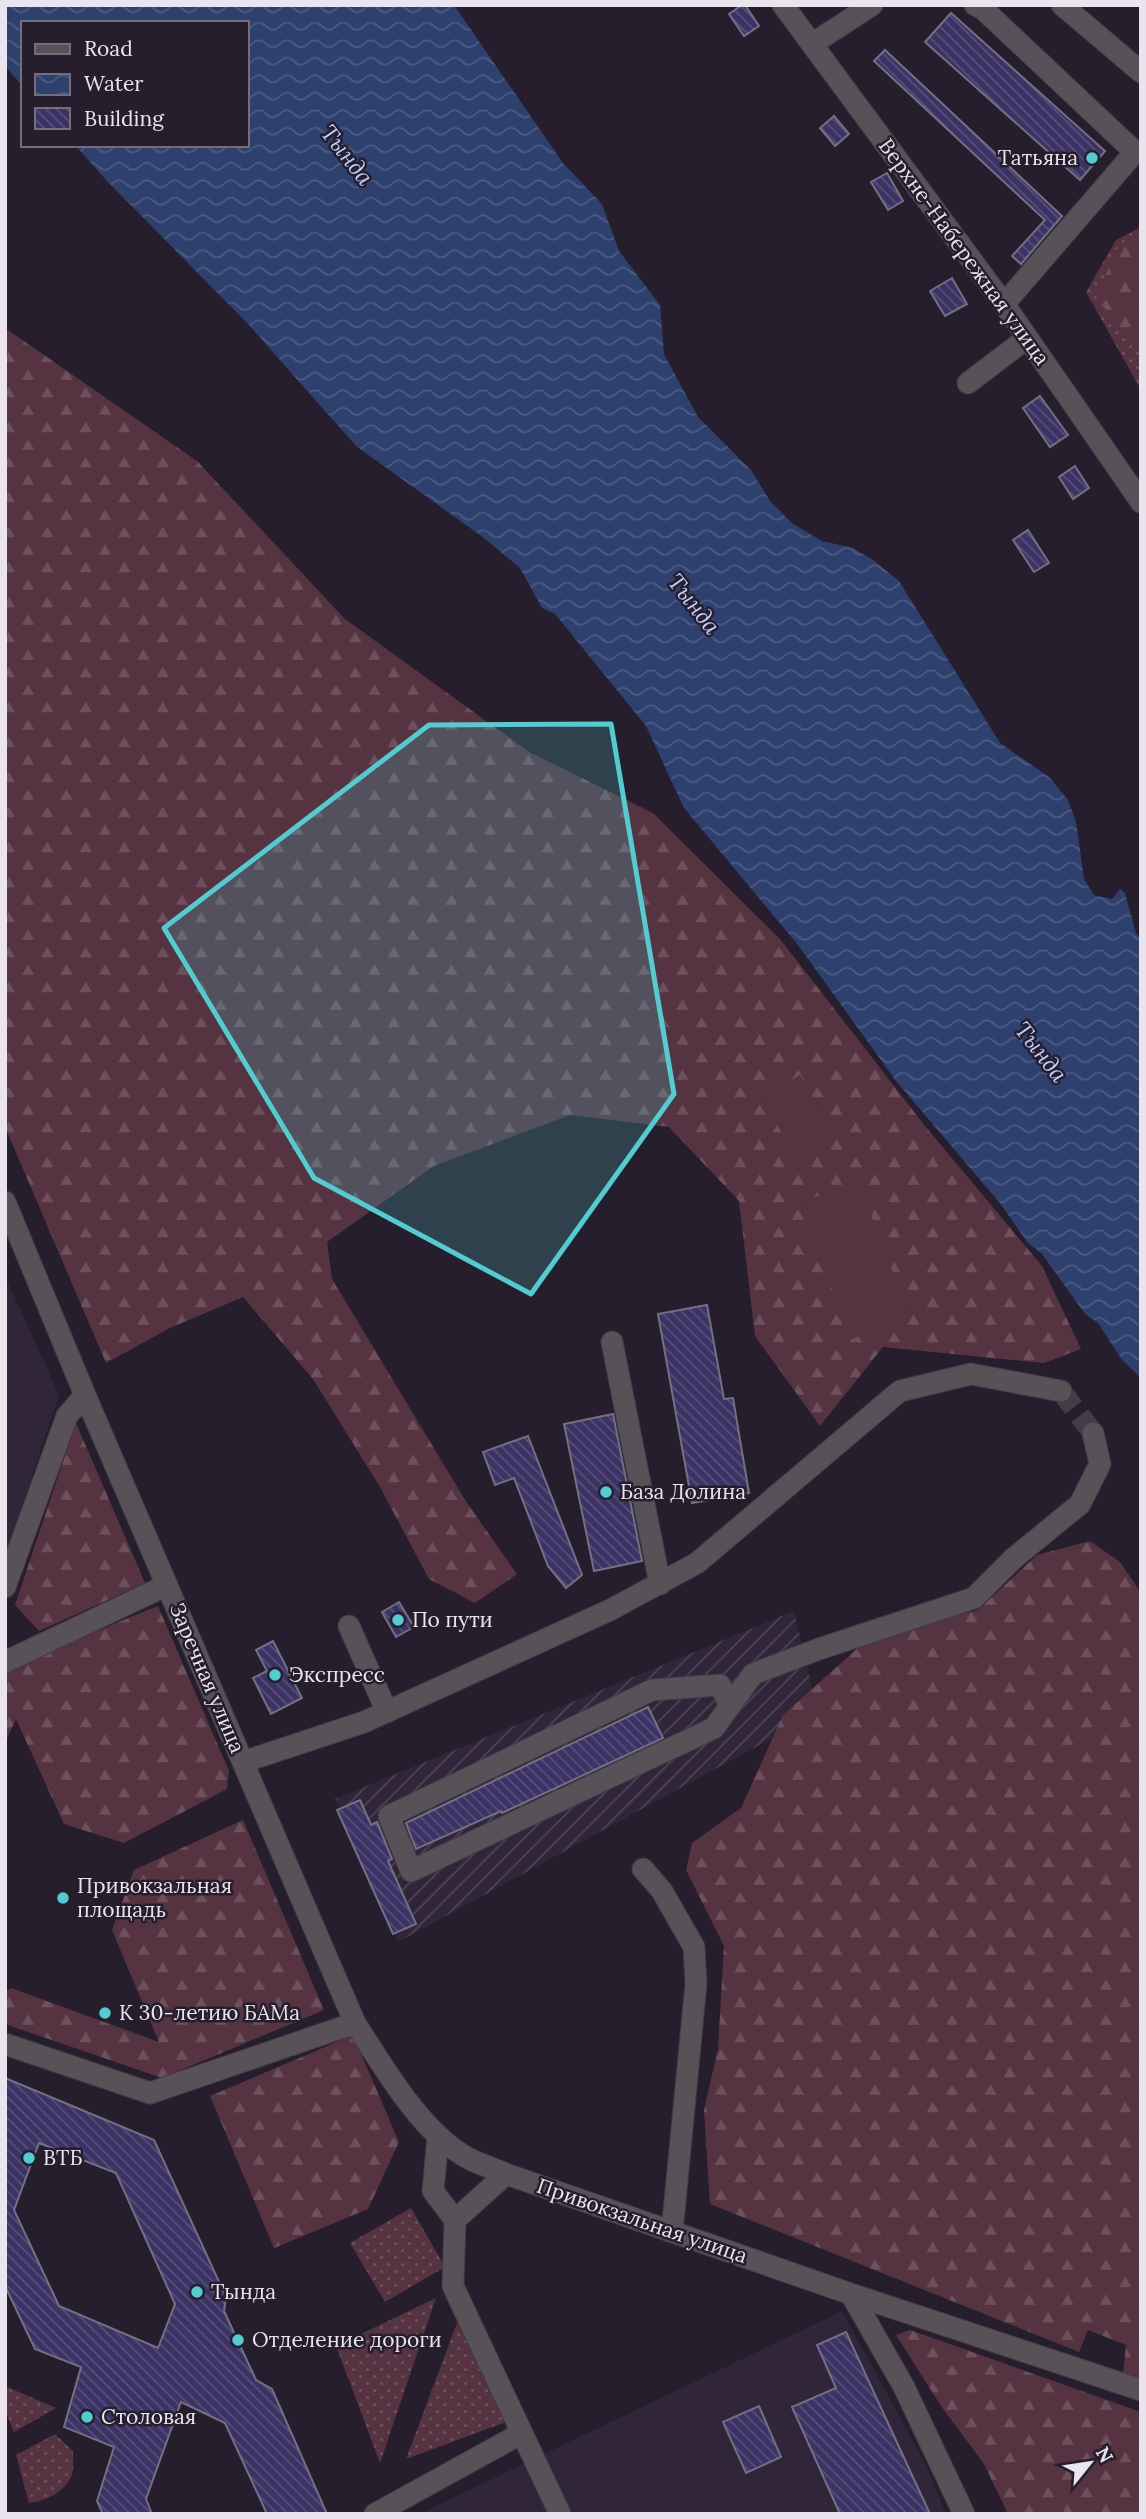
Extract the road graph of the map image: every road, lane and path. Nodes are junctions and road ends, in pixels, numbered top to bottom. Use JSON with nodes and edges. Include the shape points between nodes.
{"nodes":[{"id":1,"x":783,"y":5,"type":"edge"},
{"id":2,"x":872,"y":5,"type":"edge"},
{"id":3,"x":975,"y":5,"type":"edge"},
{"id":4,"x":1062,"y":5,"type":"edge"},
{"id":5,"x":811,"y":44,"type":"junction"},
{"id":6,"x":1141,"y":72,"type":"edge"},
{"id":7,"x":1138,"y":150,"type":"edge"},
{"id":8,"x":1004,"y":304,"type":"junction"},
{"id":9,"x":1027,"y":338,"type":"junction"},
{"id":10,"x":968,"y":383,"type":"dead end"},
{"id":11,"x":1141,"y":502,"type":"edge"},
{"id":12,"x":5,"y":1202,"type":"edge"},
{"id":13,"x":612,"y":1342,"type":"dead end"},
{"id":14,"x":1061,"y":1391,"type":"tunnel mouth"},
{"id":15,"x":85,"y":1395,"type":"junction"},
{"id":16,"x":1093,"y":1433,"type":"tunnel mouth"},
{"id":17,"x":660,"y":1584,"type":"junction"},
{"id":18,"x":167,"y":1586,"type":"junction"},
{"id":19,"x":5,"y":1587,"type":"edge"},
{"id":20,"x":349,"y":1626,"type":"dead end"},
{"id":21,"x":5,"y":1662,"type":"edge"},
{"id":22,"x":730,"y":1706,"type":"junction"},
{"id":23,"x":387,"y":1712,"type":"junction"},
{"id":24,"x":243,"y":1762,"type":"junction"},
{"id":25,"x":643,"y":1869,"type":"dead end"},
{"id":26,"x":355,"y":2023,"type":"junction"},
{"id":27,"x":5,"y":2044,"type":"edge"},
{"id":28,"x":438,"y":2136,"type":"junction"},
{"id":29,"x":506,"y":2174,"type":"junction"},
{"id":30,"x":456,"y":2220,"type":"junction"},
{"id":31,"x":673,"y":2232,"type":"junction"},
{"id":32,"x":852,"y":2294,"type":"junction"},
{"id":33,"x":1141,"y":2390,"type":"edge"},
{"id":34,"x":522,"y":2432,"type":"junction"},
{"id":35,"x":375,"y":2514,"type":"edge"},
{"id":36,"x":559,"y":2514,"type":"edge"},
{"id":37,"x":964,"y":2514,"type":"edge"}],
"edges":[{"from":1,"to":5,"type":"street","name":"Верхне-Набережная улица"},
{"from":2,"to":5,"type":"street"},
{"from":3,"to":7,"type":"street"},
{"from":4,"to":6,"type":"street"},
{"from":5,"to":8,"type":"street","name":"Верхне-Набережная улица"},
{"from":7,"to":8,"type":"street"},
{"from":8,"to":9,"type":"street","name":"Верхне-Набережная улица"},
{"from":9,"to":10,"type":"street"},
{"from":9,"to":11,"type":"street","name":"Верхне-Набережная улица"},
{"from":12,"to":15,"type":"street","name":"Заречная улица"},
{"from":13,"to":17,"type":"street"},
{"from":14,"to":17,"type":"street","via":[[971,1374],[900,1391],[698,1563]]},
{"from":15,"to":18,"type":"street","name":"Заречная улица"},
{"from":15,"to":19,"type":"street","via":[[67,1416]]},
{"from":16,"to":22,"type":"street","via":[[1100,1464],[1080,1504],[974,1598],[753,1674]]},
{"from":17,"to":23,"type":"street"},
{"from":18,"to":21,"type":"street"},
{"from":18,"to":24,"type":"street","name":"Заречная улица"},
{"from":20,"to":23,"type":"street"},
{"from":22,"to":22,"type":"street","via":[[714,1727],[411,1871],[389,1816],[652,1690],[720,1685]]},
{"from":23,"to":24,"type":"street"},
{"from":24,"to":26,"type":"street","name":"Заречная улица"},
{"from":25,"to":31,"type":"street","via":[[662,1891],[694,1947],[695,1996]]},
{"from":26,"to":27,"type":"street","via":[[150,2093]]},
{"from":26,"to":28,"type":"street","name":"Заречная улица","via":[[394,2084]]},
{"from":28,"to":29,"type":"street","name":"Привокзальная улица","via":[[465,2157]]},
{"from":28,"to":30,"type":"street","via":[[433,2191]]},
{"from":29,"to":30,"type":"street"},
{"from":29,"to":31,"type":"street","name":"Привокзальная улица"},
{"from":30,"to":34,"type":"street","via":[[453,2286]]},
{"from":31,"to":32,"type":"street","name":"Привокзальная улица"},
{"from":32,"to":33,"type":"street","name":"Привокзальная улица"},
{"from":32,"to":37,"type":"street","via":[[904,2387]]},
{"from":34,"to":35,"type":"street"},
{"from":34,"to":36,"type":"street"}]}
